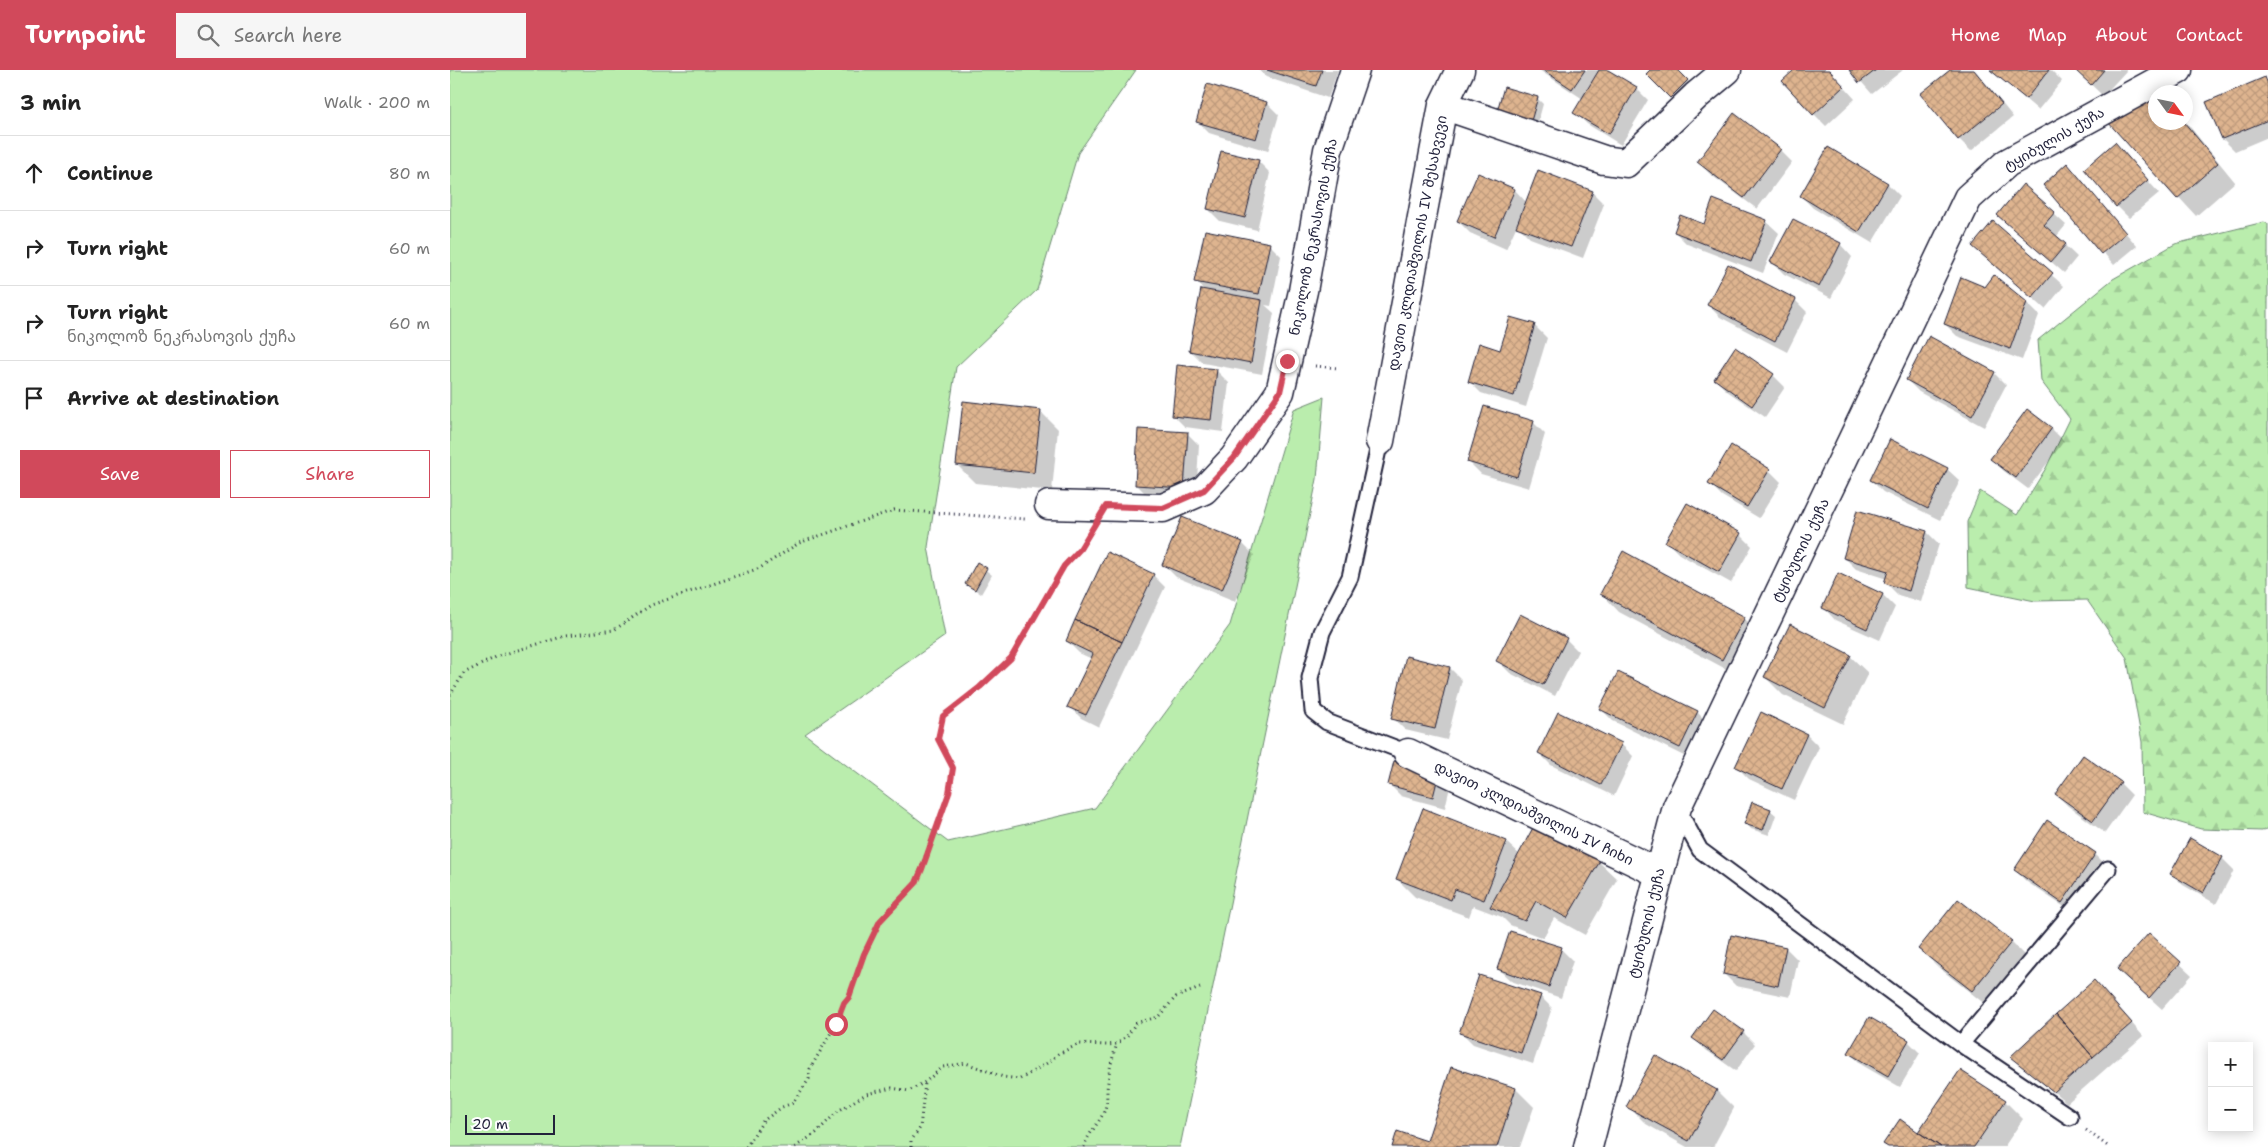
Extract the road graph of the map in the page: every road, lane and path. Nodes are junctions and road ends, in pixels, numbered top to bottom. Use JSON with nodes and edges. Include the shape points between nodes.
{"nodes":[{"id":1,"x":1355,"y":70,"type":"edge"},
{"id":2,"x":1460,"y":70,"type":"edge"},
{"id":3,"x":1727,"y":70,"type":"edge"},
{"id":4,"x":2178,"y":70,"type":"edge"},
{"id":5,"x":1443,"y":105,"type":"junction"},
{"id":6,"x":1380,"y":441,"type":"joint"},
{"id":7,"x":1049,"y":505,"type":"joint"},
{"id":8,"x":1106,"y":506,"type":"junction"},
{"id":9,"x":450,"y":695,"type":"edge"},
{"id":10,"x":1408,"y":753,"type":"joint"},
{"id":11,"x":1677,"y":807,"type":"junction"},
{"id":12,"x":2108,"y":869,"type":"dead end"},
{"id":13,"x":1659,"y":873,"type":"junction"},
{"id":14,"x":1200,"y":988,"type":"dead end"},
{"id":15,"x":1117,"y":1044,"type":"junction"},
{"id":16,"x":1961,"y":1044,"type":"junction"},
{"id":17,"x":925,"y":1082,"type":"junction"},
{"id":18,"x":2070,"y":1117,"type":"dead end"},
{"id":19,"x":746,"y":1147,"type":"edge"},
{"id":20,"x":794,"y":1147,"type":"edge"},
{"id":21,"x":911,"y":1147,"type":"edge"},
{"id":22,"x":1084,"y":1147,"type":"edge"},
{"id":23,"x":1588,"y":1147,"type":"edge"}],
"edges":[{"from":1,"to":8,"type":"street","name":"ნიკოლოზ ნეკრასოვის ქუჩა","via":[[1328,150],[1303,291],[1280,392],[1234,458],[1204,490],[1163,508]]},
{"from":2,"to":5,"type":"street"},
{"from":3,"to":5,"type":"street","name":"დავით კლდიაშვილის IV შესახვევი","via":[[1626,163],[1604,160]]},
{"from":4,"to":11,"type":"street","name":"ტყიბულის ქუჩა","via":[[2007,163],[1968,198]]},
{"from":5,"to":6,"type":"street","name":"დავით კლდიაშვილის IV შესახვევი"},
{"from":6,"to":10,"type":"lane","via":[[1350,577],[1322,632],[1310,678],[1313,711],[1327,722]]},
{"from":7,"to":8,"type":"street","name":"ნიკოლოზ ნეკრასოვის ქუჩა"},
{"from":7,"to":9,"type":"path","via":[[1025,519],[894,510],[852,523],[799,543],[760,568],[651,605],[614,630],[565,636],[498,656],[464,673]]},
{"from":8,"to":19,"type":"path","via":[[1080,549],[1064,566],[1011,658],[943,716],[938,739],[953,768],[952,776],[949,793],[916,883],[880,921],[849,997],[810,1070],[809,1079],[793,1103],[764,1121]]},
{"from":10,"to":13,"type":"street","name":"დავით კლდიაშვილის IV ჩიხი"},
{"from":11,"to":13,"type":"street","name":"ტყიბულის ქუჩა"},
{"from":11,"to":16,"type":"lane","via":[[1700,850]]},
{"from":12,"to":16,"type":"lane"},
{"from":13,"to":23,"type":"street","name":"ტყიბულის ქუჩა"},
{"from":14,"to":15,"type":"path","via":[[1176,997],[1158,1017],[1136,1024]]},
{"from":15,"to":17,"type":"path","via":[[1079,1044],[1020,1079],[1003,1077],[966,1063],[943,1067]]},
{"from":15,"to":22,"type":"path","via":[[1108,1077],[1104,1111]]},
{"from":16,"to":18,"type":"lane"},
{"from":17,"to":20,"type":"path","via":[[909,1091],[892,1088],[866,1094],[838,1111],[816,1134]]},
{"from":17,"to":21,"type":"path","via":[[920,1128]]}]}
